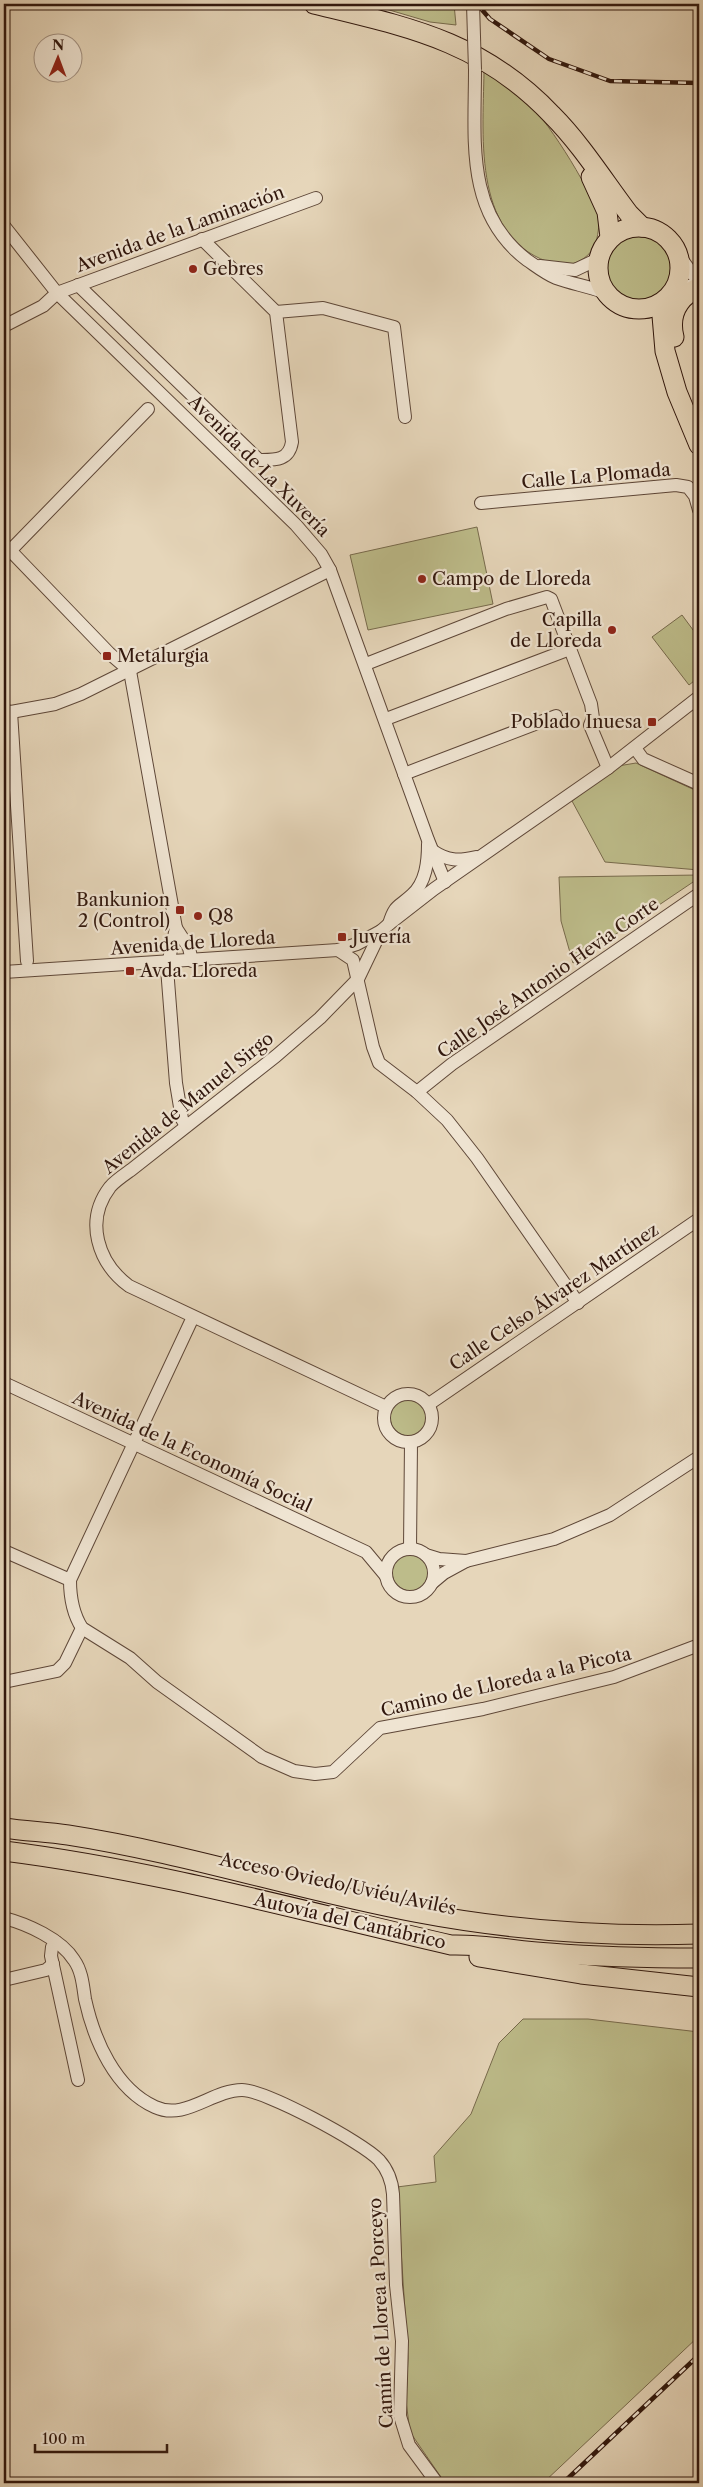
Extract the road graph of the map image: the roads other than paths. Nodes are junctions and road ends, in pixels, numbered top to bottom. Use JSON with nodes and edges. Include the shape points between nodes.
{"nodes":[{"id":1,"x":314,"y":4,"type":"edge"},
{"id":2,"x":474,"y":4,"type":"edge"},
{"id":3,"x":577,"y":146,"type":"junction"},
{"id":4,"x":316,"y":198,"type":"dead end"},
{"id":5,"x":4,"y":226,"type":"edge"},
{"id":6,"x":642,"y":227,"type":"junction"},
{"id":7,"x":610,"y":237,"type":"junction"},
{"id":8,"x":202,"y":239,"type":"junction"},
{"id":9,"x":678,"y":254,"type":"junction"},
{"id":10,"x":598,"y":259,"type":"junction"},
{"id":11,"x":535,"y":265,"type":"junction"},
{"id":12,"x":699,"y":276,"type":"edge"},
{"id":13,"x":78,"y":285,"type":"junction"},
{"id":14,"x":699,"y":285,"type":"edge"},
{"id":15,"x":675,"y":289,"type":"junction"},
{"id":16,"x":57,"y":292,"type":"junction"},
{"id":17,"x":604,"y":292,"type":"junction"},
{"id":18,"x":662,"y":304,"type":"junction"},
{"id":19,"x":624,"y":308,"type":"junction"},
{"id":20,"x":276,"y":312,"type":"junction"},
{"id":21,"x":4,"y":326,"type":"edge"},
{"id":22,"x":665,"y":351,"type":"junction"},
{"id":23,"x":677,"y":392,"type":"junction"},
{"id":24,"x":148,"y":409,"type":"dead end"},
{"id":25,"x":405,"y":418,"type":"dead end"},
{"id":26,"x":699,"y":445,"type":"edge"},
{"id":27,"x":482,"y":503,"type":"dead end"},
{"id":28,"x":699,"y":510,"type":"edge"},
{"id":29,"x":6,"y":550,"type":"edge"},
{"id":30,"x":330,"y":570,"type":"junction"},
{"id":31,"x":570,"y":649,"type":"junction"},
{"id":32,"x":366,"y":664,"type":"junction"},
{"id":33,"x":130,"y":672,"type":"junction"},
{"id":34,"x":699,"y":697,"type":"edge"},
{"id":35,"x":7,"y":712,"type":"edge"},
{"id":36,"x":556,"y":716,"type":"dead end"},
{"id":37,"x":386,"y":719,"type":"junction"},
{"id":38,"x":634,"y":748,"type":"junction"},
{"id":39,"x":608,"y":768,"type":"junction"},
{"id":40,"x":404,"y":774,"type":"junction"},
{"id":41,"x":699,"y":784,"type":"edge"},
{"id":42,"x":430,"y":845,"type":"junction"},
{"id":43,"x":483,"y":855,"type":"junction"},
{"id":44,"x":445,"y":882,"type":"junction"},
{"id":45,"x":699,"y":894,"type":"edge"},
{"id":46,"x":176,"y":928,"type":"junction"},
{"id":47,"x":385,"y":928,"type":"junction"},
{"id":48,"x":338,"y":950,"type":"junction"},
{"id":49,"x":192,"y":961,"type":"junction"},
{"id":50,"x":27,"y":962,"type":"dead end"},
{"id":51,"x":168,"y":962,"type":"junction"},
{"id":52,"x":4,"y":972,"type":"edge"},
{"id":53,"x":358,"y":979,"type":"junction"},
{"id":54,"x":417,"y":1092,"type":"junction"},
{"id":55,"x":186,"y":1126,"type":"junction"},
{"id":56,"x":699,"y":1219,"type":"edge"},
{"id":57,"x":578,"y":1303,"type":"junction"},
{"id":58,"x":193,"y":1317,"type":"junction"},
{"id":59,"x":4,"y":1383,"type":"edge"},
{"id":60,"x":429,"y":1404,"type":"junction"},
{"id":61,"x":386,"y":1407,"type":"junction"},
{"id":62,"x":411,"y":1442,"type":"junction"},
{"id":63,"x":135,"y":1444,"type":"junction"},
{"id":64,"x":699,"y":1457,"type":"edge"},
{"id":65,"x":406,"y":1550,"type":"junction"},
{"id":66,"x":4,"y":1551,"type":"edge"},
{"id":67,"x":366,"y":1552,"type":"junction"},
{"id":68,"x":426,"y":1555,"type":"junction"},
{"id":69,"x":466,"y":1560,"type":"junction"},
{"id":70,"x":386,"y":1576,"type":"junction"},
{"id":71,"x":70,"y":1580,"type":"junction"},
{"id":72,"x":432,"y":1584,"type":"junction"},
{"id":73,"x":82,"y":1628,"type":"junction"},
{"id":74,"x":699,"y":1645,"type":"edge"},
{"id":75,"x":4,"y":1682,"type":"edge"},
{"id":76,"x":4,"y":1828,"type":"edge"},
{"id":77,"x":68,"y":1835,"type":"junction"},
{"id":78,"x":4,"y":1851,"type":"edge"},
{"id":79,"x":4,"y":1918,"type":"edge"},
{"id":80,"x":699,"y":1923,"type":"edge"},
{"id":81,"x":699,"y":1934,"type":"edge"},
{"id":82,"x":56,"y":1942,"type":"junction"},
{"id":83,"x":450,"y":1945,"type":"junction"},
{"id":84,"x":699,"y":1958,"type":"edge"},
{"id":85,"x":53,"y":1964,"type":"junction"},
{"id":86,"x":4,"y":1980,"type":"edge"},
{"id":87,"x":699,"y":1987,"type":"edge"},
{"id":88,"x":78,"y":2080,"type":"dead end"},
{"id":89,"x":437,"y":2483,"type":"edge"}],
"edges":[{"from":1,"to":3,"type":"highway","via":[[401,25],[472,52],[528,92],[553,115]]},
{"from":2,"to":11,"type":"street","bridge":true,"via":[[476,159],[488,213],[512,248]]},
{"from":3,"to":6,"type":"highway"},
{"from":3,"to":7,"type":"highway","via":[[607,212]]},
{"from":4,"to":8,"type":"street","name":"Avenida de la Laminación"},
{"from":5,"to":16,"type":"street","name":"Avenida de La Xuvería"},
{"from":6,"to":7,"type":"highway","via":[[622,230]]},
{"from":6,"to":9,"type":"highway","via":[[655,230],[670,241]]},
{"from":7,"to":10,"type":"highway"},
{"from":8,"to":13,"type":"street","name":"Avenida de la Laminación"},
{"from":8,"to":20,"type":"street"},
{"from":9,"to":12,"type":"street","via":[[689,270]]},
{"from":9,"to":15,"type":"highway","via":[[680,265]]},
{"from":10,"to":11,"type":"street","via":[[575,270]]},
{"from":10,"to":17,"type":"highway","via":[[597,274]]},
{"from":11,"to":17,"type":"street","via":[[555,278]]},
{"from":13,"to":16,"type":"street","name":"Avenida de la Laminación"},
{"from":13,"to":20,"type":"street","via":[[259,460],[285,457],[291,451]]},
{"from":14,"to":15,"type":"street"},
{"from":14,"to":23,"type":"highway","via":[[685,294],[675,312],[672,329],[681,368]]},
{"from":15,"to":18,"type":"highway"},
{"from":16,"to":21,"type":"street","via":[[43,306]]},
{"from":16,"to":30,"type":"street","name":"Avenida de La Xuvería","via":[[302,531]]},
{"from":17,"to":19,"type":"highway"},
{"from":18,"to":19,"type":"highway","via":[[643,310]]},
{"from":18,"to":22,"type":"highway"},
{"from":19,"to":22,"type":"highway","via":[[648,325]]},
{"from":20,"to":25,"type":"street","via":[[323,308],[394,327]]},
{"from":22,"to":23,"type":"highway"},
{"from":23,"to":26,"type":"highway"},
{"from":24,"to":29,"type":"street"},
{"from":27,"to":28,"type":"street","name":"Calle La Plomada","via":[[676,485],[688,487]]},
{"from":29,"to":33,"type":"street"},
{"from":30,"to":32,"type":"street","name":"Avenida de La Xuvería"},
{"from":30,"to":33,"type":"street"},
{"from":31,"to":32,"type":"street","via":[[550,598],[543,596]]},
{"from":31,"to":37,"type":"street"},
{"from":31,"to":39,"type":"street","via":[[590,704],[593,718],[590,726]]},
{"from":32,"to":37,"type":"street","name":"Avenida de La Xuvería"},
{"from":33,"to":35,"type":"street","via":[[56,704]]},
{"from":33,"to":46,"type":"street"},
{"from":34,"to":38,"type":"street","name":"Avenida de Manuel Sirgo"},
{"from":35,"to":50,"type":"street"},
{"from":36,"to":40,"type":"street"},
{"from":37,"to":40,"type":"street","name":"Avenida de La Xuvería"},
{"from":38,"to":39,"type":"street","name":"Avenida de Manuel Sirgo"},
{"from":38,"to":41,"type":"street","via":[[643,759]]},
{"from":39,"to":43,"type":"street","name":"Avenida de Manuel Sirgo"},
{"from":40,"to":42,"type":"street","name":"Avenida de La Xuvería"},
{"from":42,"to":43,"type":"street","via":[[442,857],[458,862]]},
{"from":42,"to":44,"type":"street","name":"Avenida de La Xuvería"},
{"from":42,"to":47,"type":"street","name":"Avenida de La Xuvería","via":[[424,877],[412,895],[393,909]]},
{"from":43,"to":44,"type":"street","name":"Avenida de Manuel Sirgo"},
{"from":44,"to":47,"type":"street","name":"Avenida de Manuel Sirgo"},
{"from":45,"to":54,"type":"street","name":"Calle José Antonio Hevia Corte","via":[[452,1064]]},
{"from":46,"to":49,"type":"street","via":[[189,948]]},
{"from":46,"to":51,"type":"street"},
{"from":47,"to":48,"type":"street","name":"Avenida de Lloreda","via":[[357,944]]},
{"from":47,"to":53,"type":"street","name":"Avenida de Manuel Sirgo"},
{"from":48,"to":49,"type":"street","name":"Avenida de Lloreda"},
{"from":48,"to":53,"type":"street","via":[[354,960]]},
{"from":49,"to":51,"type":"street","name":"Avenida de Lloreda"},
{"from":51,"to":52,"type":"street","name":"Avenida de Lloreda"},
{"from":51,"to":55,"type":"street","via":[[176,1083]]},
{"from":53,"to":54,"type":"street","via":[[379,1063]]},
{"from":53,"to":55,"type":"street","name":"Avenida de Manuel Sirgo","via":[[276,1056]]},
{"from":54,"to":57,"type":"street","via":[[447,1120],[477,1158]]},
{"from":55,"to":58,"type":"street","name":"Avenida de Manuel Sirgo","via":[[110,1187],[99,1212],[96,1236],[104,1259],[118,1278]]},
{"from":56,"to":57,"type":"street","name":"Calle Celso Álvarez Martínez"},
{"from":57,"to":60,"type":"street","name":"Calle Celso Álvarez Martínez"},
{"from":58,"to":61,"type":"street","name":"Avenida de Manuel Sirgo"},
{"from":58,"to":63,"type":"street"},
{"from":59,"to":63,"type":"street","name":"Avenida de la Economía Social"},
{"from":60,"to":61,"type":"street","via":[[410,1393],[396,1396]]},
{"from":60,"to":62,"type":"street","via":[[433,1420],[431,1428],[419,1440]]},
{"from":61,"to":62,"type":"street","via":[[386,1428],[396,1439]]},
{"from":62,"to":65,"type":"street"},
{"from":63,"to":67,"type":"street","name":"Avenida de la Economía Social"},
{"from":63,"to":71,"type":"street"},
{"from":64,"to":69,"type":"street","via":[[634,1501],[584,1527],[554,1539]]},
{"from":65,"to":67,"type":"street","name":"Avenida de la Economía Social","via":[[385,1554]]},
{"from":65,"to":68,"type":"street"},
{"from":65,"to":70,"type":"street","via":[[388,1564]]},
{"from":66,"to":71,"type":"street"},
{"from":67,"to":70,"type":"street","name":"Avenida de la Economía Social"},
{"from":68,"to":69,"type":"street","via":[[439,1560]]},
{"from":68,"to":72,"type":"street","via":[[434,1569]]},
{"from":69,"to":72,"type":"street"},
{"from":70,"to":72,"type":"street","via":[[390,1587],[403,1597],[420,1596]]},
{"from":71,"to":73,"type":"street","via":[[70,1593]]},
{"from":73,"to":74,"type":"street","name":"Camino de Lloreda a la Picota","via":[[130,1658],[157,1682],[262,1757],[294,1771],[315,1774],[333,1772],[380,1728],[483,1709],[614,1677]]},
{"from":73,"to":75,"type":"street","via":[[65,1663],[57,1671]]},
{"from":76,"to":77,"type":"highway","name":"Autovía del Cantábrico"},
{"from":77,"to":80,"type":"highway","name":"Acceso Oviedo/Uviéu/Avilés","via":[[109,1836],[383,1898],[495,1916],[596,1923]]},
{"from":77,"to":81,"type":"highway","name":"Autovía del Cantábrico","via":[[164,1854],[384,1906],[482,1924],[643,1935]]},
{"from":78,"to":83,"type":"highway","name":"Autovía del Cantábrico","via":[[158,1876]]},
{"from":79,"to":82,"type":"street","name":"Camín de Llorea a Porceyo","via":[[29,1925]]},
{"from":82,"to":85,"type":"street","via":[[52,1947]]},
{"from":82,"to":89,"type":"street","name":"Camín de Llorea a Porceyo","via":[[75,1961],[98,2041],[107,2060],[128,2087],[147,2102],[161,2110],[177,2111],[227,2093],[250,2090],[353,2140],[384,2165],[393,2194],[396,2285],[402,2341],[400,2416],[409,2445]]},
{"from":83,"to":84,"type":"highway","name":"Autovía del Cantábrico","via":[[638,1958]]},
{"from":83,"to":87,"type":"highway","via":[[476,1956],[581,1974]]},
{"from":85,"to":86,"type":"street","via":[[46,1970]]},
{"from":85,"to":88,"type":"street"}]}
